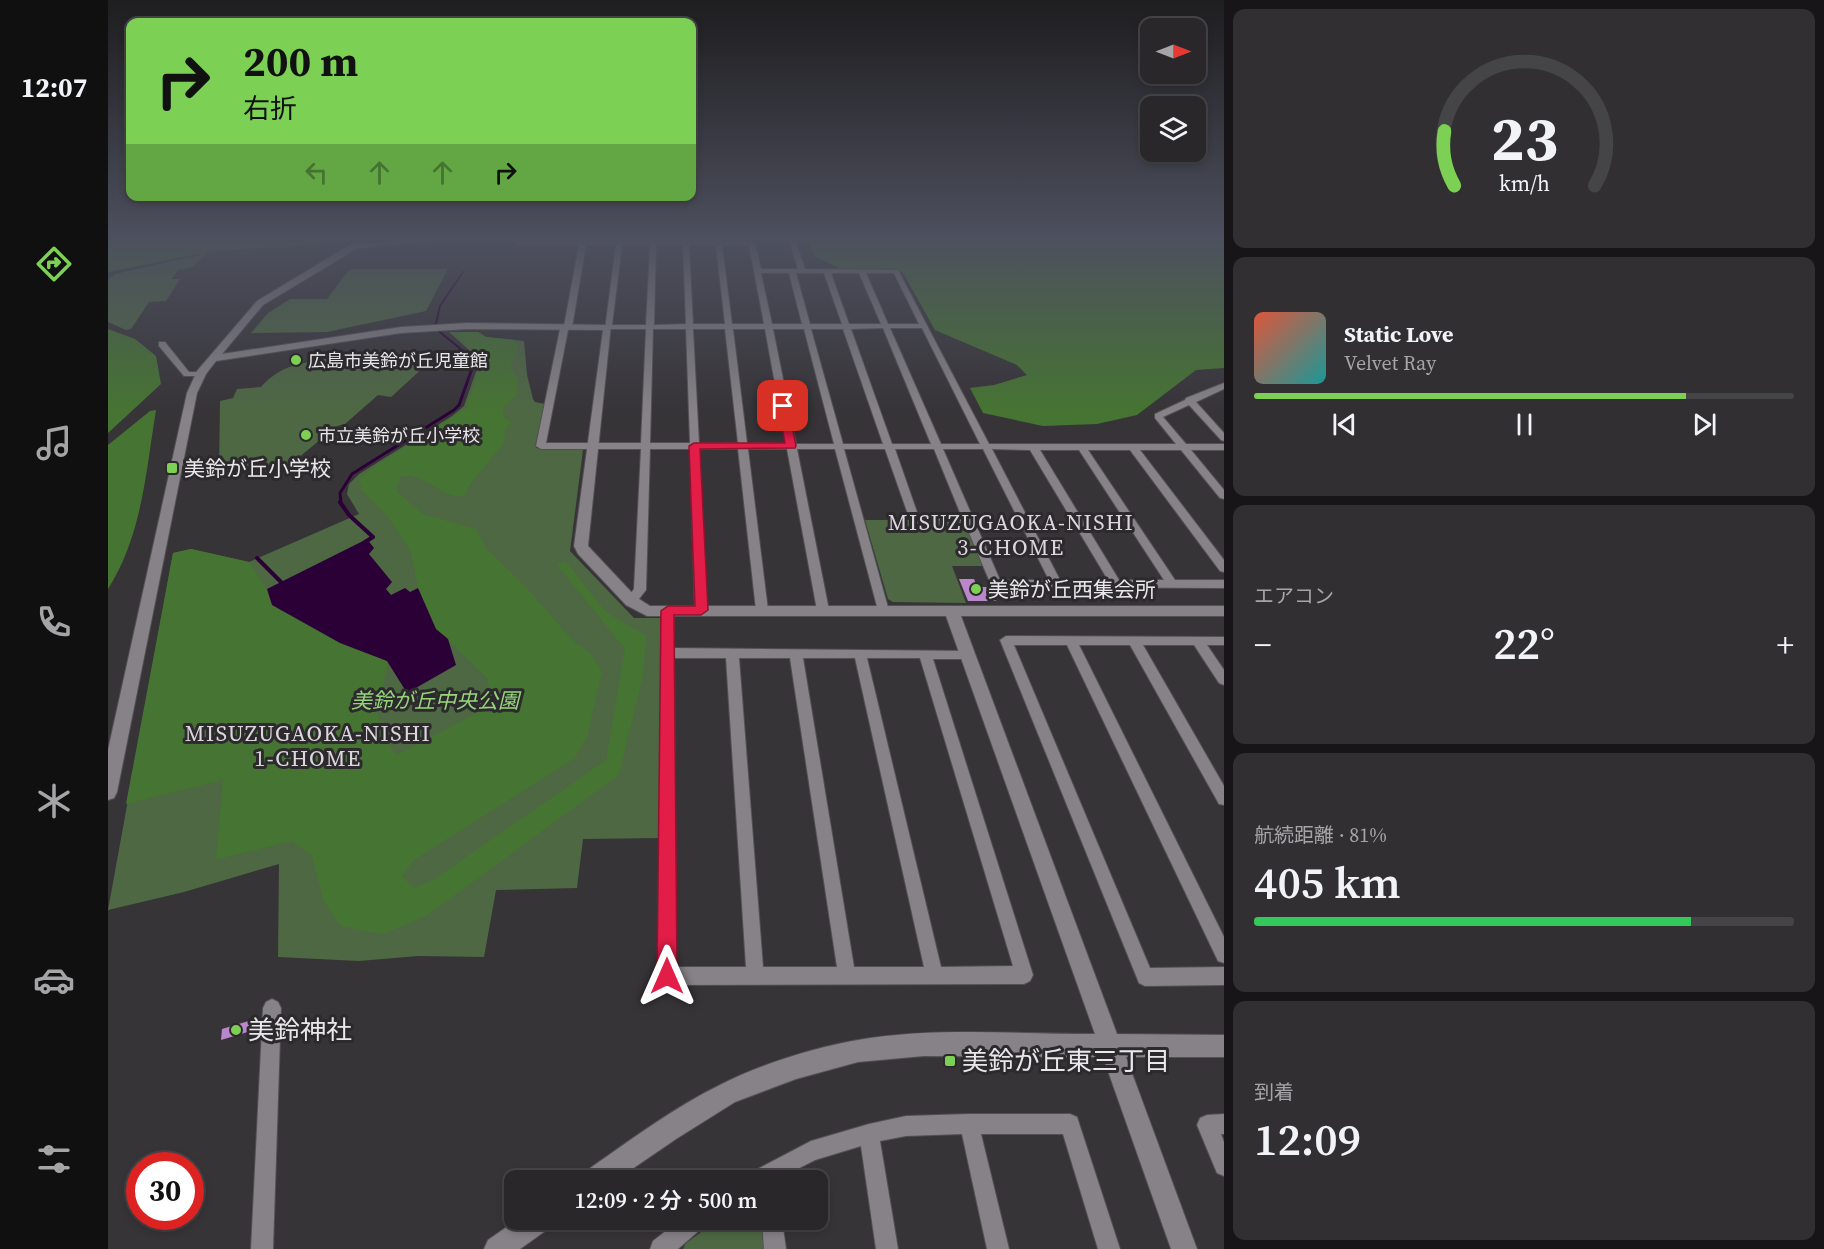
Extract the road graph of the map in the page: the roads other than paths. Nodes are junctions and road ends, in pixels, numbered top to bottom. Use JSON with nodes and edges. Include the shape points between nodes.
{"nodes":[{"id":1,"x":273,"y":295,"type":"edge"},
{"id":2,"x":573,"y":295,"type":"edge"},
{"id":3,"x":612,"y":295,"type":"edge"},
{"id":4,"x":650,"y":295,"type":"edge"},
{"id":5,"x":687,"y":295,"type":"edge"},
{"id":6,"x":724,"y":295,"type":"edge"},
{"id":7,"x":762,"y":295,"type":"edge"},
{"id":8,"x":801,"y":295,"type":"edge"},
{"id":9,"x":836,"y":295,"type":"edge"},
{"id":10,"x":872,"y":295,"type":"edge"},
{"id":11,"x":909,"y":295,"type":"edge"},
{"id":12,"x":925,"y":326,"type":"junction"},
{"id":13,"x":567,"y":327,"type":"junction"},
{"id":14,"x":608,"y":327,"type":"junction"},
{"id":15,"x":648,"y":327,"type":"junction"},
{"id":16,"x":688,"y":327,"type":"junction"},
{"id":17,"x":728,"y":327,"type":"junction"},
{"id":18,"x":768,"y":327,"type":"junction"},
{"id":19,"x":807,"y":327,"type":"junction"},
{"id":20,"x":847,"y":327,"type":"junction"},
{"id":21,"x":886,"y":327,"type":"junction"},
{"id":22,"x":162,"y":344,"type":"dead end"},
{"id":23,"x":214,"y":358,"type":"junction"},
{"id":24,"x":200,"y":374,"type":"junction"},
{"id":25,"x":1223,"y":387,"type":"edge"},
{"id":26,"x":1189,"y":400,"type":"junction"},
{"id":27,"x":1224,"y":438,"type":"edge"},
{"id":28,"x":593,"y":446,"type":"junction"},
{"id":29,"x":646,"y":446,"type":"junction"},
{"id":30,"x":694,"y":446,"type":"junction"},
{"id":31,"x":743,"y":446,"type":"junction"},
{"id":32,"x":791,"y":446,"type":"junction"},
{"id":33,"x":838,"y":446,"type":"junction"},
{"id":34,"x":888,"y":446,"type":"junction"},
{"id":35,"x":936,"y":446,"type":"junction"},
{"id":36,"x":985,"y":446,"type":"junction"},
{"id":37,"x":1033,"y":446,"type":"junction"},
{"id":38,"x":1132,"y":446,"type":"junction"},
{"id":39,"x":1082,"y":447,"type":"junction"},
{"id":40,"x":1184,"y":447,"type":"junction"},
{"id":41,"x":1224,"y":447,"type":"edge"},
{"id":42,"x":1224,"y":496,"type":"edge"},
{"id":43,"x":967,"y":518,"type":"junction"},
{"id":44,"x":1224,"y":568,"type":"edge"},
{"id":45,"x":1056,"y":583,"type":"junction"},
{"id":46,"x":1114,"y":583,"type":"junction"},
{"id":47,"x":1172,"y":584,"type":"junction"},
{"id":48,"x":1224,"y":584,"type":"edge"},
{"id":49,"x":631,"y":601,"type":"junction"},
{"id":50,"x":701,"y":610,"type":"junction"},
{"id":51,"x":762,"y":610,"type":"junction"},
{"id":52,"x":823,"y":610,"type":"junction"},
{"id":53,"x":668,"y":611,"type":"junction"},
{"id":54,"x":883,"y":611,"type":"junction"},
{"id":55,"x":952,"y":611,"type":"junction"},
{"id":56,"x":1224,"y":611,"type":"edge"},
{"id":57,"x":1071,"y":641,"type":"junction"},
{"id":58,"x":1134,"y":641,"type":"junction"},
{"id":59,"x":1198,"y":641,"type":"junction"},
{"id":60,"x":1224,"y":641,"type":"edge"},
{"id":61,"x":667,"y":653,"type":"junction"},
{"id":62,"x":732,"y":654,"type":"junction"},
{"id":63,"x":796,"y":654,"type":"junction"},
{"id":64,"x":860,"y":654,"type":"junction"},
{"id":65,"x":925,"y":654,"type":"junction"},
{"id":66,"x":968,"y":654,"type":"junction"},
{"id":67,"x":1224,"y":680,"type":"edge"},
{"id":68,"x":108,"y":792,"type":"edge"},
{"id":69,"x":1224,"y":799,"type":"edge"},
{"id":70,"x":1224,"y":955,"type":"edge"},
{"id":71,"x":847,"y":975,"type":"junction"},
{"id":72,"x":755,"y":976,"type":"junction"},
{"id":73,"x":936,"y":976,"type":"junction"},
{"id":74,"x":1224,"y":976,"type":"edge"},
{"id":75,"x":272,"y":1008,"type":"dead end"},
{"id":76,"x":1110,"y":1045,"type":"junction"},
{"id":77,"x":1224,"y":1046,"type":"edge"},
{"id":78,"x":969,"y":1124,"type":"junction"},
{"id":79,"x":1224,"y":1124,"type":"edge"},
{"id":80,"x":869,"y":1134,"type":"junction"},
{"id":81,"x":1224,"y":1166,"type":"edge"},
{"id":82,"x":609,"y":1170,"type":"edge"},
{"id":83,"x":778,"y":1170,"type":"edge"},
{"id":84,"x":525,"y":1230,"type":"edge"},
{"id":85,"x":684,"y":1230,"type":"edge"},
{"id":86,"x":773,"y":1230,"type":"edge"},
{"id":87,"x":262,"y":1249,"type":"edge"},
{"id":88,"x":497,"y":1249,"type":"edge"},
{"id":89,"x":661,"y":1249,"type":"edge"},
{"id":90,"x":775,"y":1249,"type":"edge"},
{"id":91,"x":887,"y":1249,"type":"edge"},
{"id":92,"x":998,"y":1249,"type":"edge"},
{"id":93,"x":1108,"y":1249,"type":"edge"},
{"id":94,"x":1184,"y":1249,"type":"edge"}],
"edges":[{"from":1,"to":23,"type":"street","via":[[260,303]]},
{"from":2,"to":13,"type":"street"},
{"from":3,"to":14,"type":"street"},
{"from":4,"to":15,"type":"street"},
{"from":5,"to":16,"type":"street"},
{"from":6,"to":17,"type":"street"},
{"from":7,"to":18,"type":"street"},
{"from":8,"to":19,"type":"street"},
{"from":9,"to":20,"type":"street"},
{"from":10,"to":21,"type":"street"},
{"from":11,"to":12,"type":"street"},
{"from":12,"to":21,"type":"street"},
{"from":12,"to":36,"type":"street"},
{"from":13,"to":14,"type":"street"},
{"from":13,"to":23,"type":"street","via":[[427,328],[361,334]]},
{"from":13,"to":28,"type":"street","via":[[541,446]]},
{"from":14,"to":15,"type":"street"},
{"from":14,"to":28,"type":"street"},
{"from":15,"to":16,"type":"street"},
{"from":15,"to":29,"type":"street"},
{"from":16,"to":17,"type":"street"},
{"from":16,"to":30,"type":"street"},
{"from":17,"to":18,"type":"street"},
{"from":17,"to":31,"type":"street"},
{"from":18,"to":19,"type":"street"},
{"from":18,"to":32,"type":"street"},
{"from":19,"to":20,"type":"street"},
{"from":19,"to":33,"type":"street"},
{"from":20,"to":21,"type":"street"},
{"from":20,"to":34,"type":"street"},
{"from":21,"to":35,"type":"street"},
{"from":22,"to":24,"type":"street","via":[[187,374]]},
{"from":23,"to":24,"type":"street"},
{"from":24,"to":68,"type":"street","via":[[183,433]]},
{"from":25,"to":26,"type":"street"},
{"from":26,"to":27,"type":"street"},
{"from":26,"to":40,"type":"street","via":[[1158,416]]},
{"from":28,"to":29,"type":"street"},
{"from":28,"to":49,"type":"street","via":[[581,546]]},
{"from":29,"to":30,"type":"street"},
{"from":29,"to":49,"type":"street","via":[[640,590]]},
{"from":30,"to":31,"type":"street"},
{"from":30,"to":50,"type":"street"},
{"from":31,"to":32,"type":"street"},
{"from":31,"to":51,"type":"street"},
{"from":32,"to":33,"type":"street"},
{"from":32,"to":52,"type":"street"},
{"from":33,"to":34,"type":"street"},
{"from":33,"to":54,"type":"street"},
{"from":34,"to":35,"type":"street"},
{"from":34,"to":43,"type":"street","via":[[914,518]]},
{"from":35,"to":36,"type":"street"},
{"from":35,"to":43,"type":"street"},
{"from":36,"to":37,"type":"street"},
{"from":36,"to":45,"type":"street"},
{"from":37,"to":39,"type":"street"},
{"from":37,"to":46,"type":"street"},
{"from":38,"to":39,"type":"street"},
{"from":38,"to":40,"type":"street"},
{"from":38,"to":44,"type":"street"},
{"from":39,"to":47,"type":"street"},
{"from":40,"to":41,"type":"street"},
{"from":40,"to":42,"type":"street"},
{"from":43,"to":45,"type":"street","via":[[996,584]]},
{"from":45,"to":46,"type":"street"},
{"from":46,"to":47,"type":"street"},
{"from":47,"to":48,"type":"street"},
{"from":49,"to":53,"type":"street","via":[[647,610]]},
{"from":50,"to":51,"type":"street"},
{"from":50,"to":53,"type":"street"},
{"from":51,"to":52,"type":"street"},
{"from":52,"to":54,"type":"street"},
{"from":53,"to":61,"type":"street"},
{"from":54,"to":55,"type":"street"},
{"from":55,"to":56,"type":"street"},
{"from":55,"to":66,"type":"street"},
{"from":57,"to":58,"type":"street"},
{"from":57,"to":70,"type":"street"},
{"from":57,"to":74,"type":"street","via":[[1006,640],[1145,977]]},
{"from":58,"to":59,"type":"street"},
{"from":58,"to":69,"type":"street"},
{"from":59,"to":60,"type":"street"},
{"from":59,"to":67,"type":"street"},
{"from":61,"to":62,"type":"street"},
{"from":61,"to":72,"type":"street","via":[[667,976]]},
{"from":62,"to":63,"type":"street"},
{"from":62,"to":72,"type":"street"},
{"from":63,"to":64,"type":"street"},
{"from":63,"to":71,"type":"street"},
{"from":64,"to":65,"type":"street"},
{"from":64,"to":73,"type":"street"},
{"from":65,"to":66,"type":"street"},
{"from":65,"to":73,"type":"street","via":[[1024,975]]},
{"from":66,"to":76,"type":"street"},
{"from":71,"to":72,"type":"street"},
{"from":71,"to":73,"type":"street"},
{"from":75,"to":87,"type":"street"},
{"from":76,"to":77,"type":"street"},
{"from":76,"to":82,"type":"street","via":[[924,1045],[858,1052],[796,1067],[728,1093]]},
{"from":76,"to":94,"type":"street"},
{"from":78,"to":80,"type":"street","via":[[906,1126]]},
{"from":78,"to":92,"type":"street"},
{"from":78,"to":93,"type":"street","via":[[1070,1124]]},
{"from":79,"to":81,"type":"street","via":[[1207,1125]]},
{"from":80,"to":83,"type":"street","via":[[811,1151]]},
{"from":80,"to":91,"type":"street"},
{"from":84,"to":88,"type":"street"},
{"from":85,"to":89,"type":"street"},
{"from":86,"to":90,"type":"street"}]}
